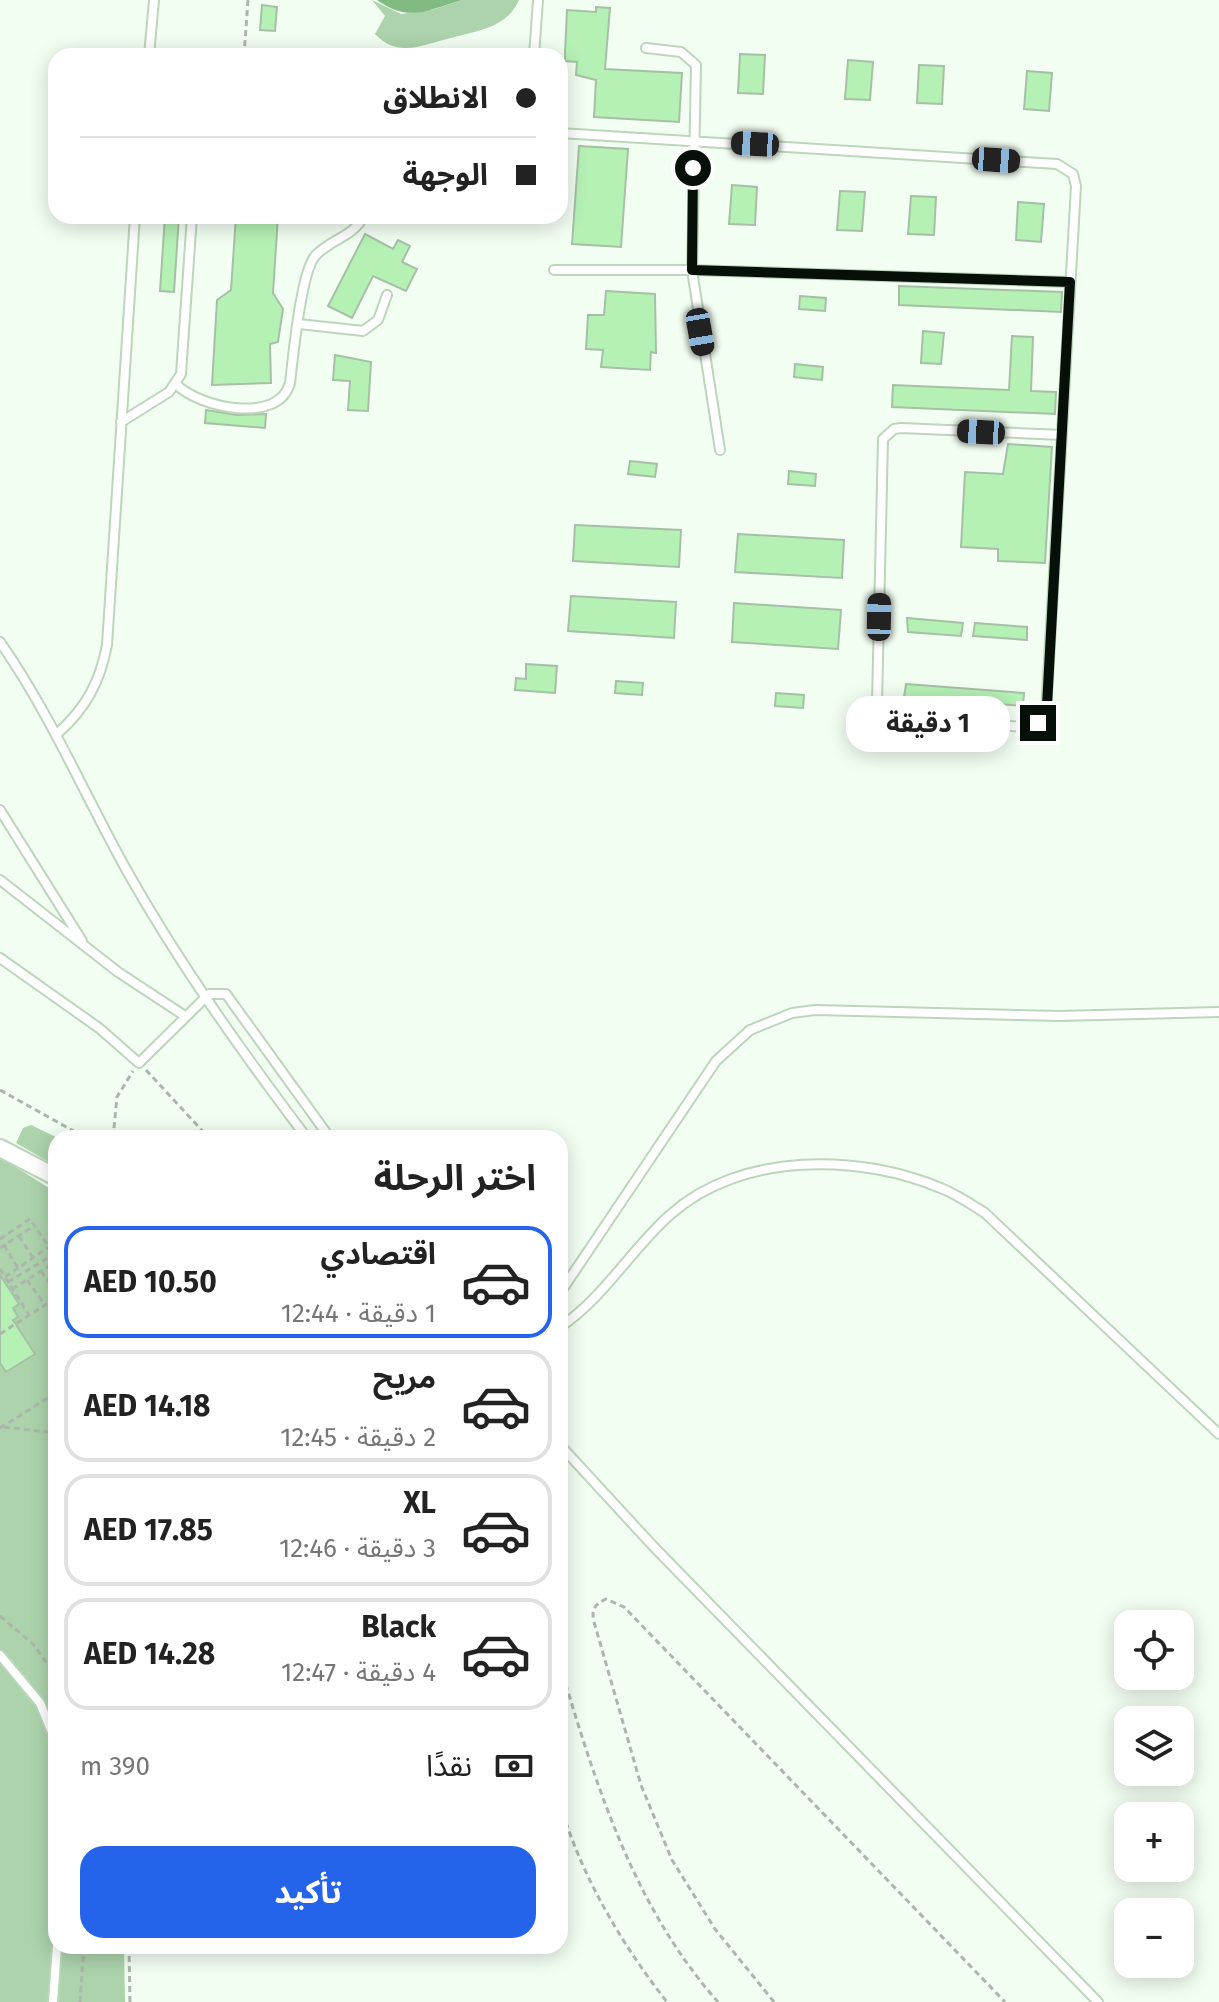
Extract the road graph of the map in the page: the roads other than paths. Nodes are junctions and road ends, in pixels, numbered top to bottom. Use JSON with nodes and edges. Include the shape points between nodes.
{"nodes":[{"id":1,"x":154,"y":0,"type":"edge"},
{"id":2,"x":538,"y":0,"type":"edge"},
{"id":3,"x":150,"y":48,"type":"edge"},
{"id":4,"x":535,"y":48,"type":"edge"},
{"id":5,"x":646,"y":48,"type":"dead end"},
{"id":6,"x":568,"y":133,"type":"edge"},
{"id":7,"x":694,"y":140,"type":"junction"},
{"id":8,"x":134,"y":224,"type":"edge"},
{"id":9,"x":192,"y":224,"type":"edge"},
{"id":10,"x":358,"y":224,"type":"edge"},
{"id":11,"x":554,"y":270,"type":"dead end"},
{"id":12,"x":692,"y":270,"type":"junction"},
{"id":13,"x":1070,"y":282,"type":"junction"},
{"id":14,"x":387,"y":295,"type":"dead end"},
{"id":15,"x":299,"y":324,"type":"junction"},
{"id":16,"x":176,"y":384,"type":"junction"},
{"id":17,"x":121,"y":422,"type":"junction"},
{"id":18,"x":1062,"y":435,"type":"junction"},
{"id":19,"x":720,"y":450,"type":"dead end"},
{"id":20,"x":0,"y":642,"type":"edge"},
{"id":21,"x":58,"y":733,"type":"junction"},
{"id":22,"x":0,"y":810,"type":"edge"},
{"id":23,"x":0,"y":880,"type":"edge"},
{"id":24,"x":86,"y":948,"type":"junction"},
{"id":25,"x":0,"y":958,"type":"edge"},
{"id":26,"x":204,"y":998,"type":"junction"},
{"id":27,"x":1219,"y":1012,"type":"edge"},
{"id":28,"x":185,"y":1016,"type":"junction"},
{"id":29,"x":301,"y":1130,"type":"edge"},
{"id":30,"x":324,"y":1130,"type":"edge"},
{"id":31,"x":0,"y":1148,"type":"edge"},
{"id":32,"x":48,"y":1173,"type":"edge"},
{"id":33,"x":568,"y":1281,"type":"edge"},
{"id":34,"x":568,"y":1319,"type":"edge"},
{"id":35,"x":1219,"y":1434,"type":"edge"},
{"id":36,"x":568,"y":1454,"type":"edge"},
{"id":37,"x":0,"y":1655,"type":"edge"},
{"id":38,"x":48,"y":1722,"type":"edge"},
{"id":39,"x":56,"y":1954,"type":"edge"},
{"id":40,"x":53,"y":2002,"type":"edge"},
{"id":41,"x":1098,"y":2002,"type":"edge"}],
"edges":[{"from":1,"to":3,"type":"lane"},
{"from":2,"to":4,"type":"lane"},
{"from":5,"to":7,"type":"lane","via":[[681,52],[693,59]]},
{"from":6,"to":7,"type":"lane"},
{"from":7,"to":12,"type":"lane"},
{"from":7,"to":13,"type":"lane","via":[[1063,166],[1073,174],[1076,186]]},
{"from":8,"to":17,"type":"lane"},
{"from":9,"to":16,"type":"lane","via":[[183,363]]},
{"from":10,"to":15,"type":"lane","via":[[311,261]]},
{"from":11,"to":12,"type":"lane"},
{"from":12,"to":13,"type":"lane"},
{"from":12,"to":19,"type":"lane"},
{"from":13,"to":18,"type":"lane"},
{"from":14,"to":15,"type":"lane","via":[[378,320],[363,331]]},
{"from":15,"to":16,"type":"lane","via":[[287,391],[276,404],[259,408],[207,403]]},
{"from":16,"to":17,"type":"lane"},
{"from":17,"to":21,"type":"lane","via":[[103,666],[85,704]]},
{"from":18,"to":18,"type":"lane","via":[[1043,719],[1025,727],[883,715],[877,703],[883,439],[901,428]]},
{"from":20,"to":21,"type":"lane"},
{"from":21,"to":26,"type":"lane","via":[[126,869]]},
{"from":22,"to":24,"type":"lane"},
{"from":23,"to":24,"type":"lane"},
{"from":24,"to":28,"type":"lane"},
{"from":25,"to":28,"type":"lane","via":[[139,1063]]},
{"from":26,"to":28,"type":"lane"},
{"from":26,"to":29,"type":"lane"},
{"from":26,"to":30,"type":"lane","via":[[218,992],[232,1001]]},
{"from":27,"to":33,"type":"lane","via":[[1044,1016],[815,1010],[771,1020],[731,1044],[716,1061]]},
{"from":31,"to":32,"type":"street"},
{"from":34,"to":35,"type":"lane","via":[[670,1215],[693,1197],[745,1174],[852,1166],[899,1174],[944,1189],[985,1213]]},
{"from":36,"to":41,"type":"lane"},
{"from":37,"to":38,"type":"lane","via":[[40,1703]]},
{"from":39,"to":40,"type":"lane"}]}
